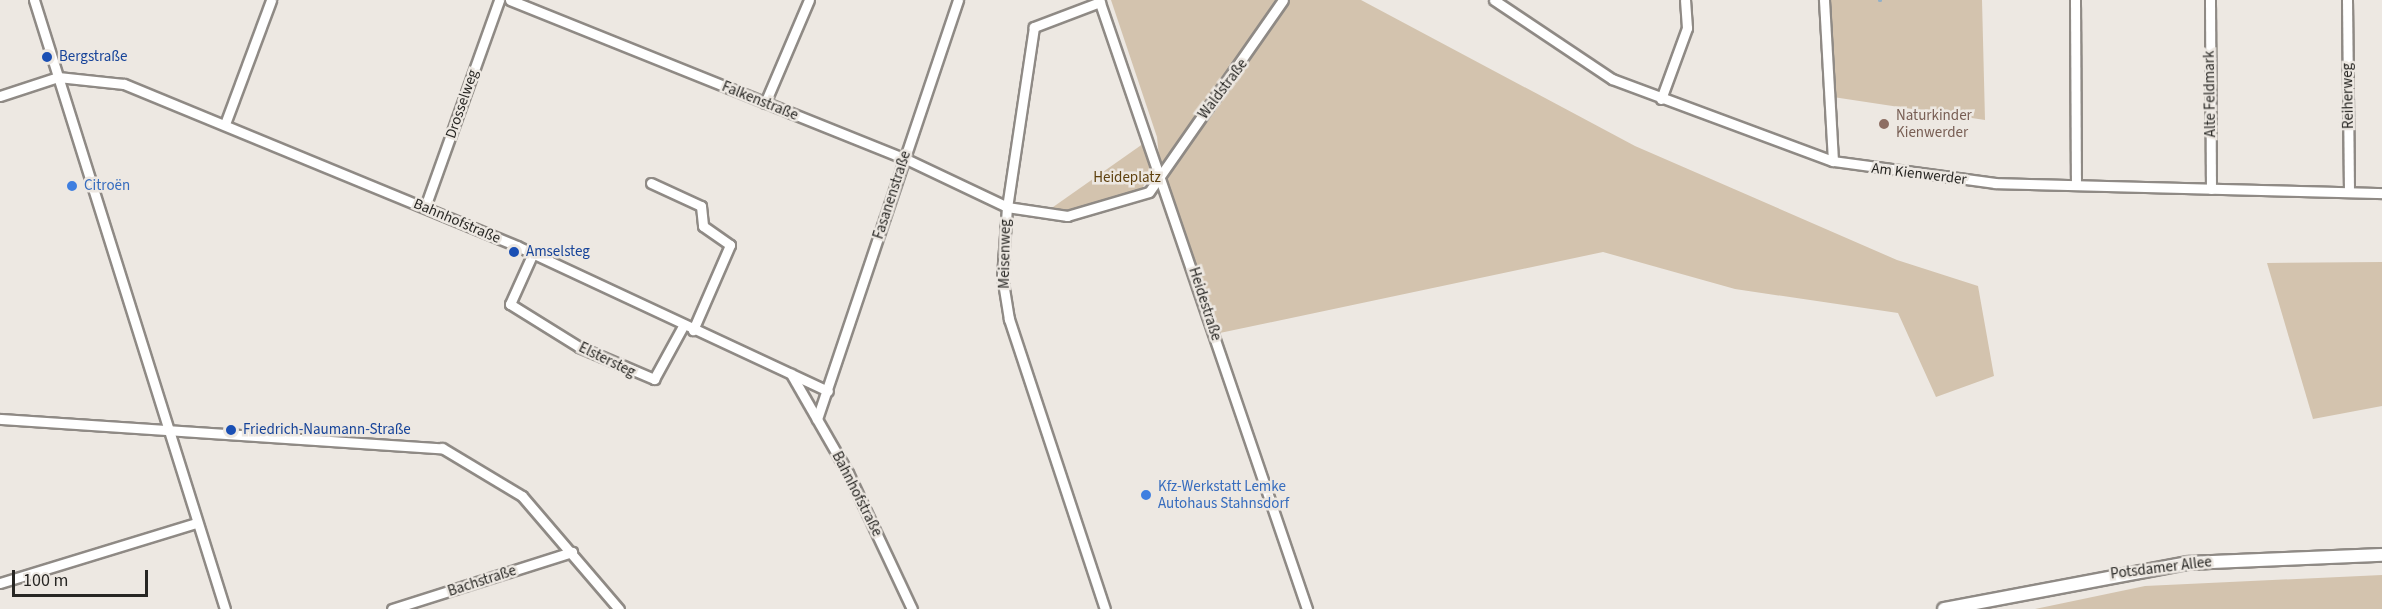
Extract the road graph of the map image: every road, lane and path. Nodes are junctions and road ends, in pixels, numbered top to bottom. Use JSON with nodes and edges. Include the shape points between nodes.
{"nodes":[{"id":1,"x":34,"y":0,"type":"edge"},
{"id":2,"x":271,"y":0,"type":"edge"},
{"id":3,"x":499,"y":0,"type":"edge"},
{"id":4,"x":510,"y":0,"type":"edge"},
{"id":5,"x":809,"y":0,"type":"edge"},
{"id":6,"x":958,"y":0,"type":"edge"},
{"id":7,"x":1283,"y":0,"type":"edge"},
{"id":8,"x":1494,"y":0,"type":"edge"},
{"id":9,"x":1685,"y":0,"type":"edge"},
{"id":10,"x":1824,"y":0,"type":"edge"},
{"id":11,"x":2075,"y":0,"type":"edge"},
{"id":12,"x":2210,"y":0,"type":"edge"},
{"id":13,"x":2347,"y":0,"type":"edge"},
{"id":14,"x":1100,"y":1,"type":"edge"},
{"id":15,"x":58,"y":78,"type":"junction"},
{"id":16,"x":0,"y":96,"type":"edge"},
{"id":17,"x":1661,"y":99,"type":"junction"},
{"id":18,"x":765,"y":103,"type":"junction"},
{"id":19,"x":225,"y":124,"type":"junction"},
{"id":20,"x":904,"y":158,"type":"junction"},
{"id":21,"x":1833,"y":161,"type":"junction"},
{"id":22,"x":1161,"y":176,"type":"junction"},
{"id":23,"x":651,"y":183,"type":"dead end"},
{"id":24,"x":2076,"y":185,"type":"junction"},
{"id":25,"x":2211,"y":189,"type":"junction"},
{"id":26,"x":2349,"y":192,"type":"junction"},
{"id":27,"x":2382,"y":193,"type":"edge"},
{"id":28,"x":425,"y":207,"type":"junction"},
{"id":29,"x":1007,"y":207,"type":"junction"},
{"id":30,"x":533,"y":253,"type":"junction"},
{"id":31,"x":683,"y":326,"type":"junction"},
{"id":32,"x":693,"y":330,"type":"junction"},
{"id":33,"x":790,"y":374,"type":"junction"},
{"id":34,"x":828,"y":391,"type":"junction"},
{"id":35,"x":0,"y":419,"type":"edge"},
{"id":36,"x":817,"y":419,"type":"junction"},
{"id":37,"x":166,"y":432,"type":"junction"},
{"id":38,"x":196,"y":523,"type":"junction"},
{"id":39,"x":572,"y":552,"type":"junction"},
{"id":40,"x":2382,"y":555,"type":"edge"},
{"id":41,"x":0,"y":582,"type":"edge"},
{"id":42,"x":225,"y":609,"type":"edge"},
{"id":43,"x":392,"y":609,"type":"edge"},
{"id":44,"x":619,"y":609,"type":"edge"},
{"id":45,"x":912,"y":609,"type":"edge"},
{"id":46,"x":1105,"y":609,"type":"edge"},
{"id":47,"x":1307,"y":609,"type":"edge"},
{"id":48,"x":1944,"y":609,"type":"edge"}],
"edges":[{"from":1,"to":15,"type":"street"},
{"from":2,"to":19,"type":"street"},
{"from":3,"to":28,"type":"street","name":"Drosselweg"},
{"from":4,"to":18,"type":"street","name":"Falkenstraße"},
{"from":5,"to":18,"type":"street"},
{"from":6,"to":20,"type":"street","name":"Fasanenstraße"},
{"from":7,"to":22,"type":"street","name":"Waldstraße"},
{"from":8,"to":17,"type":"street","name":"Am Kienwerder","via":[[1612,79]]},
{"from":9,"to":17,"type":"street","via":[[1687,28]]},
{"from":10,"to":21,"type":"street"},
{"from":11,"to":24,"type":"street"},
{"from":12,"to":25,"type":"street","name":"Alte Feldmark"},
{"from":13,"to":26,"type":"street","name":"Reiherweg"},
{"from":14,"to":22,"type":"street","name":"Heidestraße"},
{"from":14,"to":29,"type":"street","name":"Meisenweg","via":[[1034,27]]},
{"from":15,"to":16,"type":"street","name":"Bahnhofstraße"},
{"from":15,"to":19,"type":"street","name":"Bahnhofstraße","via":[[124,84]]},
{"from":15,"to":37,"type":"street"},
{"from":17,"to":21,"type":"street","name":"Am Kienwerder"},
{"from":18,"to":20,"type":"street","name":"Falkenstraße"},
{"from":19,"to":28,"type":"street","name":"Bahnhofstraße"},
{"from":20,"to":29,"type":"street","name":"Falkenstraße"},
{"from":20,"to":34,"type":"street","name":"Fasanenstraße"},
{"from":21,"to":24,"type":"street","name":"Am Kienwerder","via":[[1927,176]]},
{"from":22,"to":29,"type":"street","via":[[1142,195],[1083,214]]},
{"from":22,"to":47,"type":"street","name":"Heidestraße"},
{"from":23,"to":32,"type":"street","via":[[702,206],[703,226],[730,245]]},
{"from":24,"to":25,"type":"street","name":"Am Kienwerder"},
{"from":25,"to":26,"type":"street","name":"Am Kienwerder"},
{"from":26,"to":27,"type":"street","name":"Am Kienwerder"},
{"from":28,"to":30,"type":"street","name":"Bahnhofstraße"},
{"from":29,"to":46,"type":"street","name":"Meisenweg","via":[[1002,276],[1009,320]]},
{"from":30,"to":31,"type":"street","name":"Bahnhofstraße"},
{"from":30,"to":31,"type":"street","name":"Elstersteg","via":[[510,304],[579,347],[648,380],[659,375]]},
{"from":31,"to":32,"type":"street","name":"Bahnhofstraße"},
{"from":32,"to":33,"type":"street","name":"Bahnhofstraße"},
{"from":33,"to":34,"type":"street"},
{"from":33,"to":36,"type":"street","name":"Bahnhofstraße"},
{"from":34,"to":36,"type":"street","name":"Fasanenstraße"},
{"from":35,"to":37,"type":"street"},
{"from":36,"to":45,"type":"street","name":"Bahnhofstraße","via":[[848,473]]},
{"from":37,"to":38,"type":"street"},
{"from":37,"to":39,"type":"street","via":[[442,448],[522,496]]},
{"from":38,"to":41,"type":"street"},
{"from":38,"to":42,"type":"street"},
{"from":39,"to":43,"type":"street","name":"Bachstraße"},
{"from":39,"to":44,"type":"street"},
{"from":40,"to":48,"type":"street","name":"Potsdamer Allee","via":[[2188,563]]}]}
